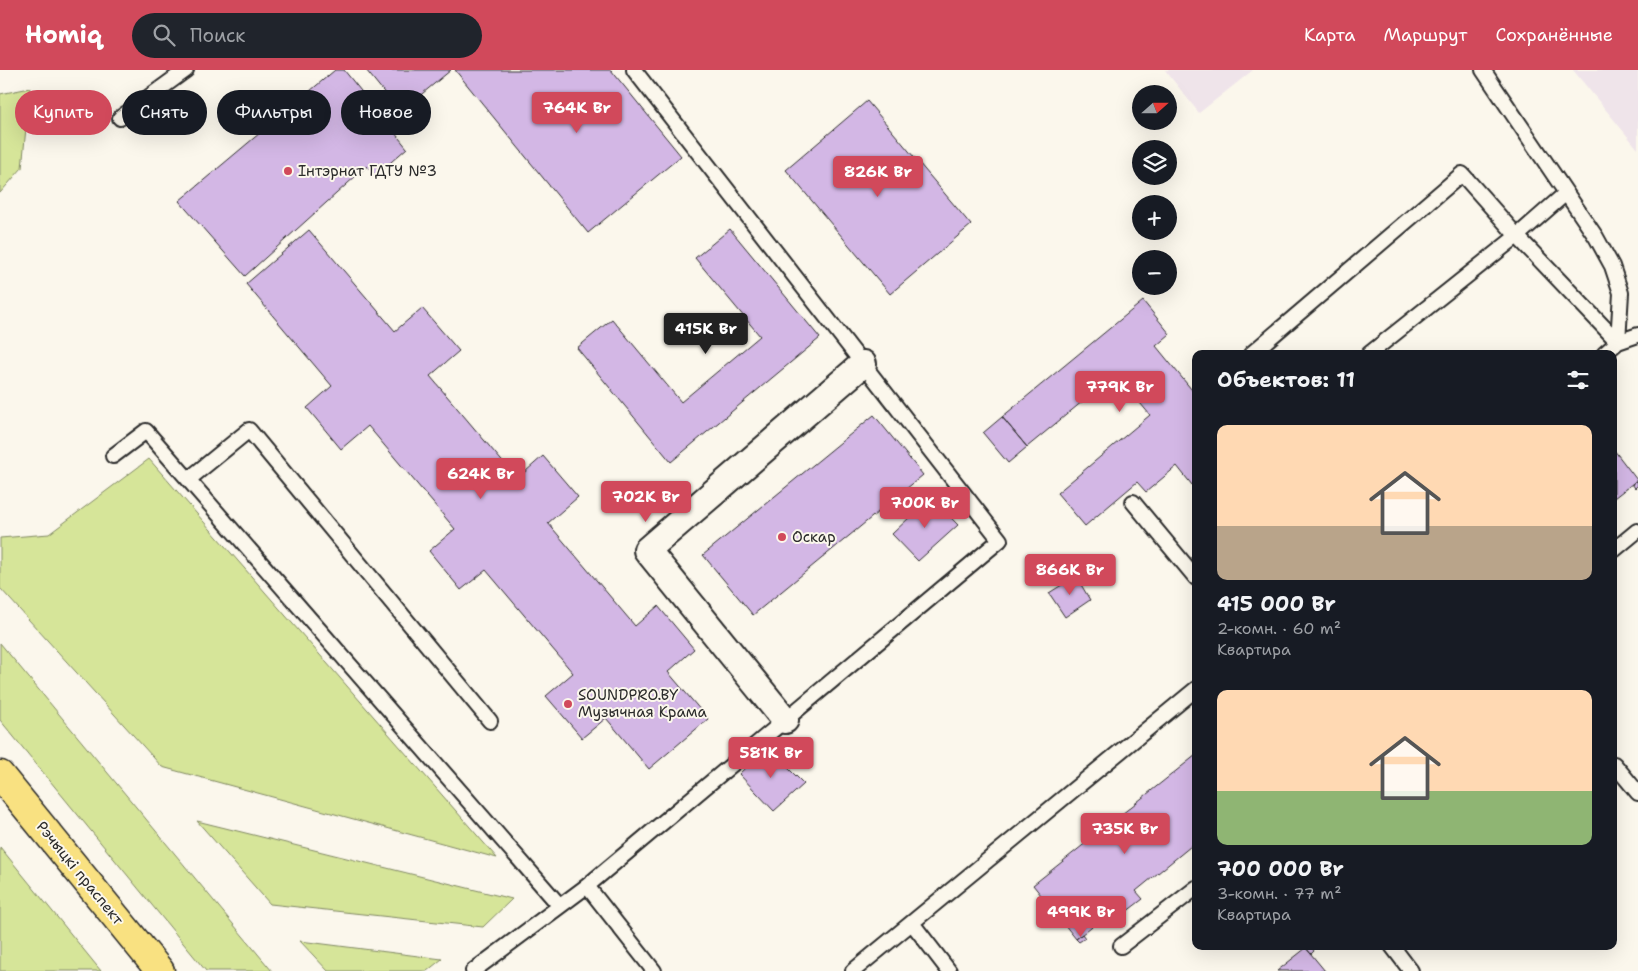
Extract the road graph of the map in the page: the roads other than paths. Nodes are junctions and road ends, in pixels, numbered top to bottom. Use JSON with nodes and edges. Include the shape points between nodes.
{"nodes":[{"id":1,"x":186,"y":70,"type":"edge"},
{"id":2,"x":634,"y":70,"type":"edge"},
{"id":3,"x":1483,"y":70,"type":"edge"},
{"id":4,"x":120,"y":118,"type":"dead end"},
{"id":5,"x":1566,"y":193,"type":"junction"},
{"id":6,"x":1517,"y":236,"type":"junction"},
{"id":7,"x":1638,"y":335,"type":"edge"},
{"id":8,"x":1618,"y":342,"type":"junction"},
{"id":9,"x":1256,"y":350,"type":"edge"},
{"id":10,"x":1374,"y":350,"type":"edge"},
{"id":11,"x":1609,"y":350,"type":"edge"},
{"id":12,"x":863,"y":364,"type":"junction"},
{"id":13,"x":114,"y":456,"type":"dead end"},
{"id":14,"x":189,"y":479,"type":"junction"},
{"id":15,"x":1133,"y":502,"type":"dead end"},
{"id":16,"x":1637,"y":531,"type":"edge"},
{"id":17,"x":1617,"y":548,"type":"edge"},
{"id":18,"x":1192,"y":573,"type":"edge"},
{"id":19,"x":1192,"y":692,"type":"edge"},
{"id":20,"x":785,"y":720,"type":"junction"},
{"id":21,"x":490,"y":721,"type":"dead end"},
{"id":22,"x":1617,"y":768,"type":"edge"},
{"id":23,"x":0,"y":775,"type":"edge"},
{"id":24,"x":1638,"y":793,"type":"edge"},
{"id":25,"x":587,"y":886,"type":"junction"},
{"id":26,"x":1192,"y":891,"type":"edge"},
{"id":27,"x":560,"y":906,"type":"junction"},
{"id":28,"x":912,"y":923,"type":"junction"},
{"id":29,"x":1121,"y":946,"type":"dead end"},
{"id":30,"x":1395,"y":950,"type":"edge"},
{"id":31,"x":477,"y":970,"type":"edge"},
{"id":32,"x":160,"y":971,"type":"edge"},
{"id":33,"x":654,"y":971,"type":"edge"},
{"id":34,"x":853,"y":971,"type":"edge"},
{"id":35,"x":949,"y":971,"type":"edge"},
{"id":36,"x":1411,"y":971,"type":"edge"}],
"edges":[{"from":1,"to":4,"type":"lane"},
{"from":2,"to":12,"type":"lane"},
{"from":3,"to":5,"type":"lane"},
{"from":5,"to":6,"type":"lane"},
{"from":5,"to":8,"type":"lane","via":[[1612,266],[1621,293]]},
{"from":6,"to":8,"type":"lane"},
{"from":6,"to":9,"type":"lane","via":[[1462,174]]},
{"from":6,"to":10,"type":"lane"},
{"from":7,"to":8,"type":"lane"},
{"from":8,"to":11,"type":"lane"},
{"from":12,"to":20,"type":"lane","via":[[1000,540]]},
{"from":12,"to":20,"type":"street","via":[[647,550]]},
{"from":13,"to":14,"type":"lane","via":[[146,431]]},
{"from":14,"to":21,"type":"lane","via":[[250,430]]},
{"from":14,"to":27,"type":"lane"},
{"from":15,"to":18,"type":"lane"},
{"from":16,"to":17,"type":"lane"},
{"from":19,"to":28,"type":"lane"},
{"from":20,"to":25,"type":"lane"},
{"from":22,"to":24,"type":"lane"},
{"from":23,"to":32,"type":"main road","name":"Рэчыцкі праспект"},
{"from":25,"to":27,"type":"lane"},
{"from":25,"to":33,"type":"lane"},
{"from":26,"to":29,"type":"lane"},
{"from":27,"to":31,"type":"lane"},
{"from":28,"to":34,"type":"lane"},
{"from":28,"to":35,"type":"lane"},
{"from":30,"to":36,"type":"lane"}]}
